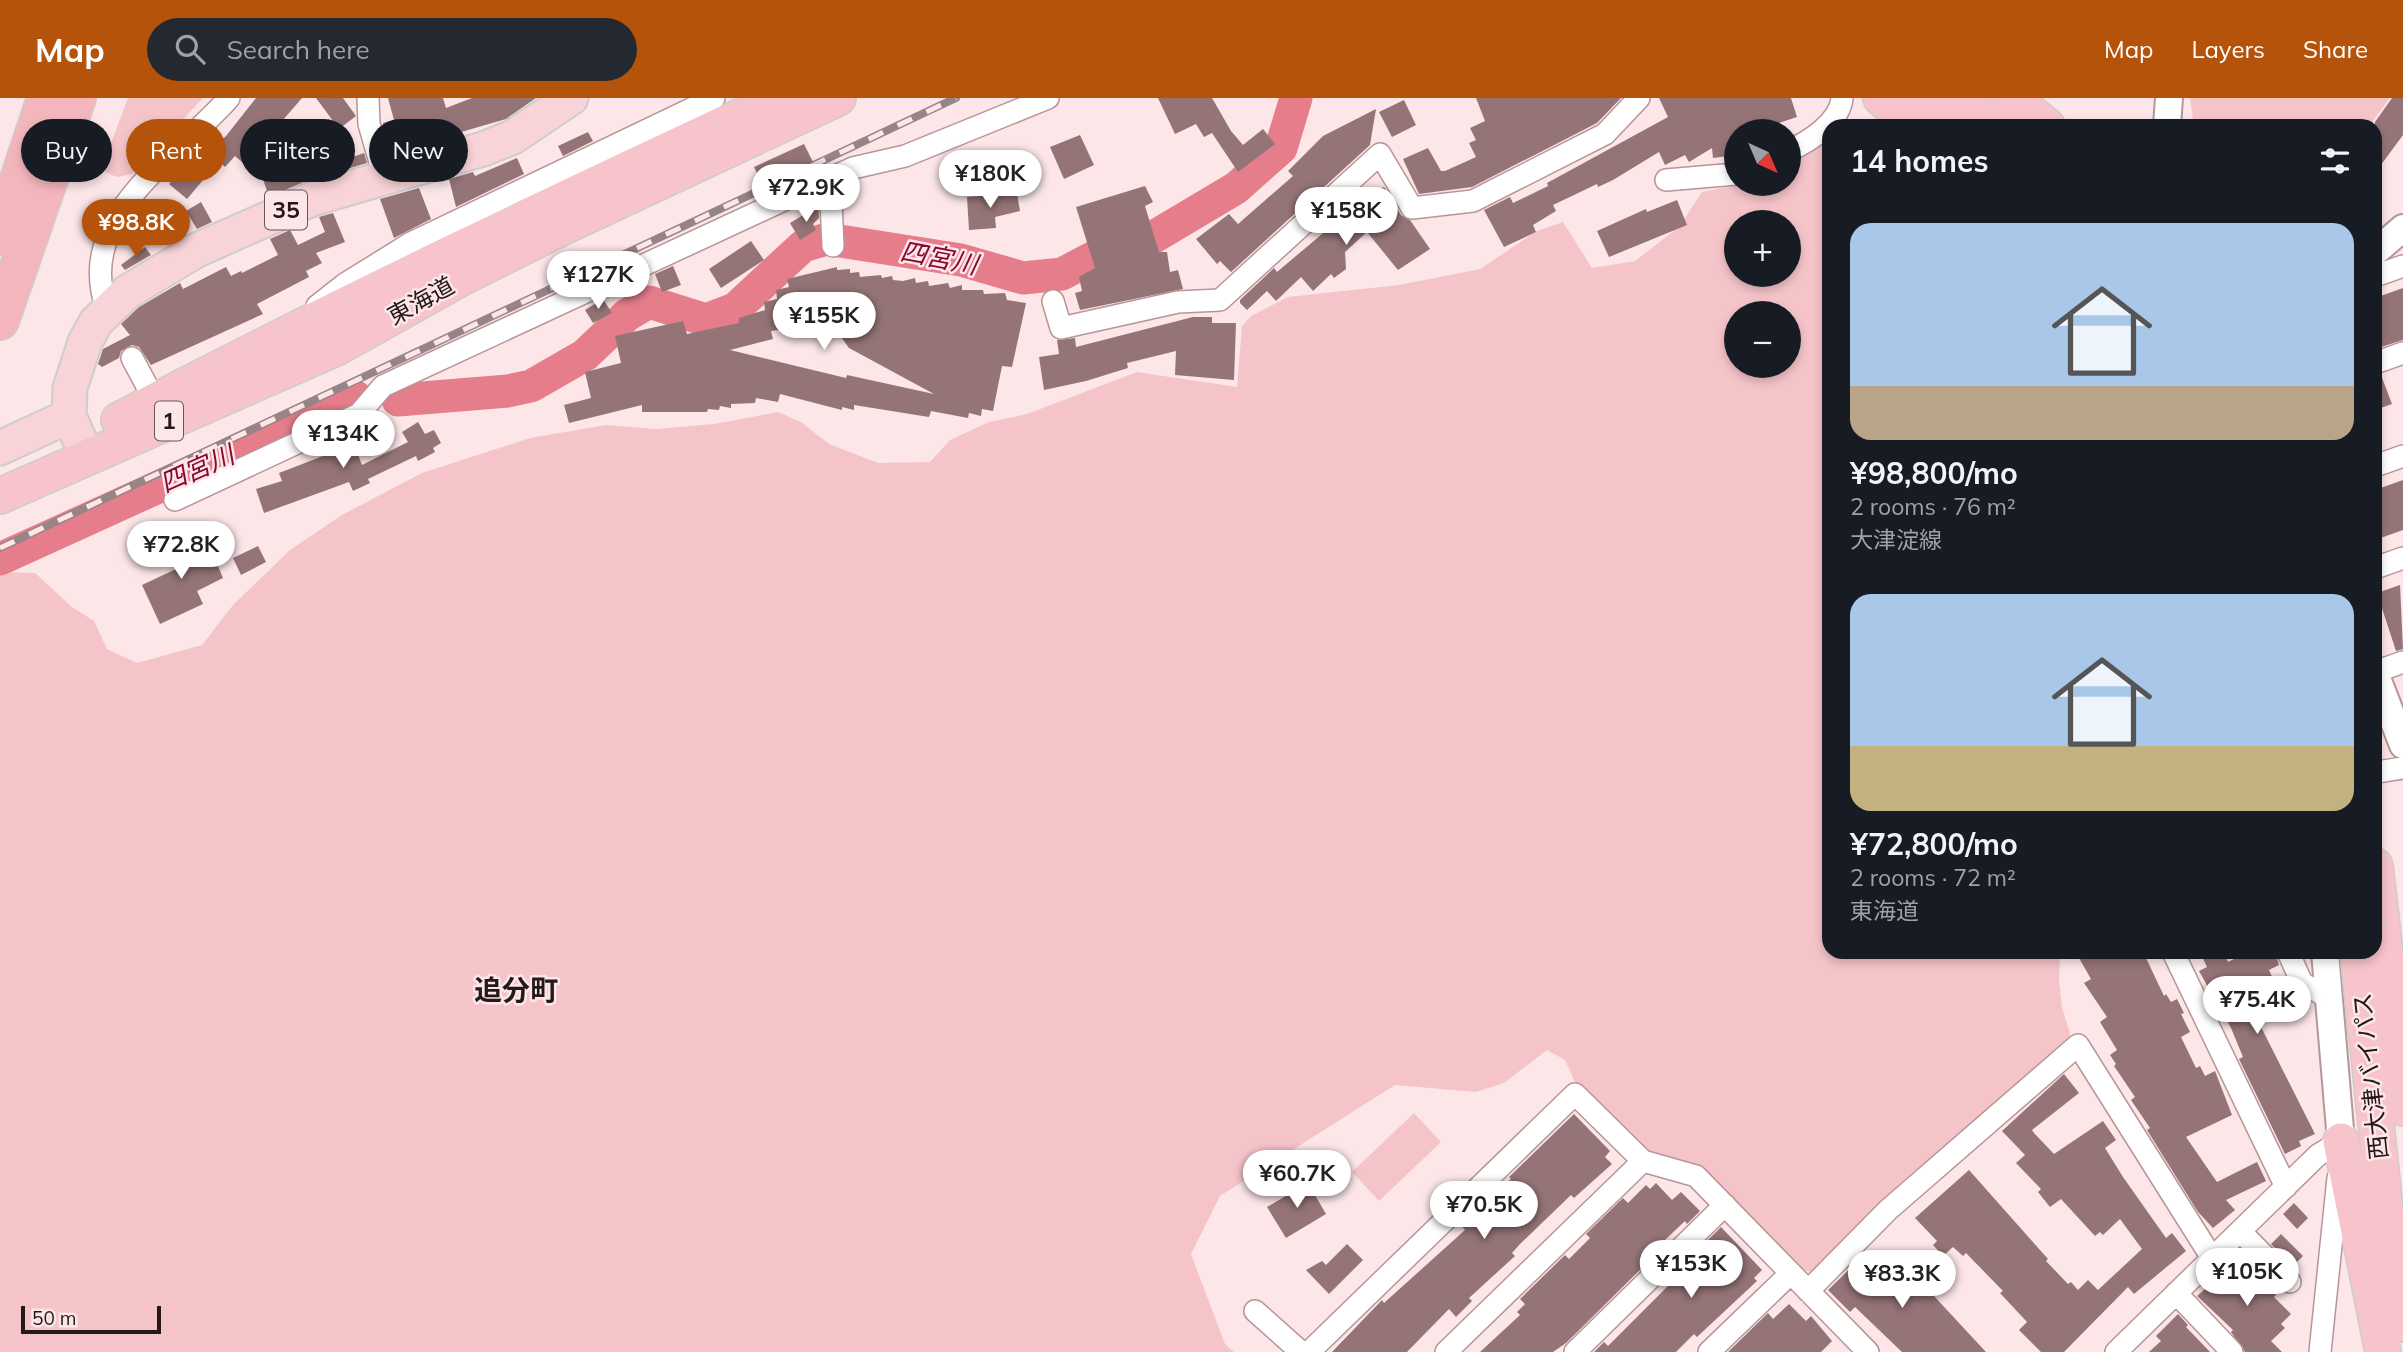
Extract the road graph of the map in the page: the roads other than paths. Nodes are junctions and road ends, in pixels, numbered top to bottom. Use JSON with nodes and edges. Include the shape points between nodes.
{"nodes":[{"id":1,"x":27,"y":98,"type":"edge"},
{"id":2,"x":46,"y":98,"type":"edge"},
{"id":3,"x":77,"y":98,"type":"edge"},
{"id":4,"x":96,"y":98,"type":"edge"},
{"id":5,"x":229,"y":98,"type":"edge"},
{"id":6,"x":369,"y":98,"type":"edge"},
{"id":7,"x":571,"y":98,"type":"edge"},
{"id":8,"x":714,"y":98,"type":"edge"},
{"id":9,"x":780,"y":98,"type":"edge"},
{"id":10,"x":838,"y":98,"type":"edge"},
{"id":11,"x":1048,"y":98,"type":"edge"},
{"id":12,"x":1639,"y":98,"type":"edge"},
{"id":13,"x":1842,"y":98,"type":"edge"},
{"id":14,"x":1881,"y":98,"type":"edge"},
{"id":15,"x":1919,"y":98,"type":"edge"},
{"id":16,"x":1964,"y":98,"type":"edge"},
{"id":17,"x":2169,"y":98,"type":"edge"},
{"id":18,"x":2011,"y":109,"type":"edge"},
{"id":19,"x":369,"y":119,"type":"edge"},
{"id":20,"x":1832,"y":119,"type":"edge"},
{"id":21,"x":1905,"y":119,"type":"edge"},
{"id":22,"x":1945,"y":119,"type":"edge"},
{"id":23,"x":2032,"y":119,"type":"edge"},
{"id":24,"x":2168,"y":119,"type":"edge"},
{"id":25,"x":1822,"y":129,"type":"edge"},
{"id":26,"x":1801,"y":145,"type":"edge"},
{"id":27,"x":468,"y":153,"type":"edge"},
{"id":28,"x":1724,"y":175,"type":"edge"},
{"id":29,"x":830,"y":179,"type":"junction"},
{"id":30,"x":1666,"y":180,"type":"dead end"},
{"id":31,"x":369,"y":181,"type":"edge"},
{"id":32,"x":0,"y":197,"type":"edge"},
{"id":33,"x":2403,"y":228,"type":"edge"},
{"id":34,"x":0,"y":236,"type":"edge"},
{"id":35,"x":832,"y":239,"type":"dead end"},
{"id":36,"x":2382,"y":246,"type":"edge"},
{"id":37,"x":2403,"y":266,"type":"edge"},
{"id":38,"x":2382,"y":274,"type":"edge"},
{"id":39,"x":13,"y":287,"type":"junction"},
{"id":40,"x":1053,"y":301,"type":"dead end"},
{"id":41,"x":107,"y":309,"type":"junction"},
{"id":42,"x":0,"y":321,"type":"edge"},
{"id":43,"x":2403,"y":353,"type":"edge"},
{"id":44,"x":132,"y":358,"type":"dead end"},
{"id":45,"x":2382,"y":360,"type":"edge"},
{"id":46,"x":228,"y":362,"type":"junction"},
{"id":47,"x":264,"y":381,"type":"junction"},
{"id":48,"x":190,"y":382,"type":"junction"},
{"id":49,"x":155,"y":401,"type":"junction"},
{"id":50,"x":79,"y":437,"type":"junction"},
{"id":51,"x":0,"y":448,"type":"edge"},
{"id":52,"x":2403,"y":456,"type":"edge"},
{"id":53,"x":2382,"y":464,"type":"edge"},
{"id":54,"x":0,"y":482,"type":"edge"},
{"id":55,"x":0,"y":496,"type":"edge"},
{"id":56,"x":175,"y":500,"type":"dead end"},
{"id":57,"x":2403,"y":558,"type":"edge"},
{"id":58,"x":2382,"y":566,"type":"edge"},
{"id":59,"x":2403,"y":663,"type":"edge"},
{"id":60,"x":2382,"y":670,"type":"edge"},
{"id":61,"x":2382,"y":691,"type":"edge"},
{"id":62,"x":2403,"y":745,"type":"edge"},
{"id":63,"x":2403,"y":768,"type":"edge"},
{"id":64,"x":2382,"y":771,"type":"edge"},
{"id":65,"x":2382,"y":926,"type":"edge"},
{"id":66,"x":2176,"y":959,"type":"edge"},
{"id":67,"x":2291,"y":959,"type":"edge"},
{"id":68,"x":2326,"y":959,"type":"edge"},
{"id":69,"x":2359,"y":959,"type":"edge"},
{"id":70,"x":2329,"y":998,"type":"junction"},
{"id":71,"x":2403,"y":1108,"type":"edge"},
{"id":72,"x":2341,"y":1141,"type":"junction"},
{"id":73,"x":1643,"y":1161,"type":"junction"},
{"id":74,"x":2286,"y":1186,"type":"junction"},
{"id":75,"x":1725,"y":1205,"type":"junction"},
{"id":76,"x":2240,"y":1231,"type":"junction"},
{"id":77,"x":2212,"y":1258,"type":"junction"},
{"id":78,"x":1791,"y":1273,"type":"junction"},
{"id":79,"x":2290,"y":1282,"type":"dead end"},
{"id":80,"x":1808,"y":1291,"type":"junction"},
{"id":81,"x":2176,"y":1293,"type":"junction"},
{"id":82,"x":1255,"y":1311,"type":"dead end"},
{"id":83,"x":2403,"y":1324,"type":"edge"},
{"id":84,"x":1855,"y":1348,"type":"edge"},
{"id":85,"x":1301,"y":1352,"type":"edge"},
{"id":86,"x":1309,"y":1352,"type":"edge"},
{"id":87,"x":1446,"y":1352,"type":"edge"},
{"id":88,"x":1575,"y":1352,"type":"edge"},
{"id":89,"x":1709,"y":1352,"type":"edge"},
{"id":90,"x":2116,"y":1352,"type":"edge"},
{"id":91,"x":2232,"y":1352,"type":"edge"},
{"id":92,"x":2320,"y":1352,"type":"edge"},
{"id":93,"x":2383,"y":1352,"type":"edge"}],
"edges":[{"from":1,"to":32,"type":"highway"},
{"from":2,"to":34,"type":"highway"},
{"from":3,"to":39,"type":"highway"},
{"from":4,"to":39,"type":"highway","via":[[40,259]]},
{"from":5,"to":41,"type":"street","via":[[139,186],[116,218],[100,255],[99,289]]},
{"from":6,"to":19,"type":"street"},
{"from":7,"to":27,"type":"main road","number":"35","via":[[513,137]]},
{"from":8,"to":48,"type":"street","via":[[411,243],[319,305],[218,356]]},
{"from":9,"to":46,"type":"highway","name":"東海道","number":"1"},
{"from":10,"to":47,"type":"highway","name":"東海道","number":"1","via":[[565,226],[338,347]]},
{"from":11,"to":29,"type":"street","via":[[905,156],[853,168]]},
{"from":12,"to":40,"type":"street","via":[[1605,134],[1472,201],[1412,208],[1380,154],[1220,300],[1178,302],[1061,328]]},
{"from":13,"to":20,"type":"street"},
{"from":14,"to":21,"type":"highway"},
{"from":15,"to":22,"type":"highway"},
{"from":16,"to":18,"type":"highway"},
{"from":17,"to":24,"type":"street"},
{"from":18,"to":23,"type":"highway"},
{"from":25,"to":26,"type":"street"},
{"from":28,"to":30,"type":"street"},
{"from":29,"to":35,"type":"street"},
{"from":29,"to":56,"type":"street","via":[[383,386],[359,414]]},
{"from":31,"to":41,"type":"main road","number":"35","via":[[312,199],[197,250]]},
{"from":33,"to":36,"type":"street"},
{"from":37,"to":38,"type":"street"},
{"from":39,"to":42,"type":"highway"},
{"from":41,"to":50,"type":"main road","number":"35","via":[[85,342],[70,388]]},
{"from":43,"to":45,"type":"street"},
{"from":44,"to":49,"type":"street"},
{"from":46,"to":47,"type":"highway","via":[[228,373],[234,379]]},
{"from":46,"to":48,"type":"highway","name":"東海道","number":"1"},
{"from":47,"to":50,"type":"highway","name":"東海道","number":"1"},
{"from":48,"to":49,"type":"highway","name":"東海道","number":"1"},
{"from":49,"to":50,"type":"highway","name":"東海道","number":"1"},
{"from":50,"to":51,"type":"main road"},
{"from":50,"to":54,"type":"highway","name":"東海道","number":"1"},
{"from":50,"to":55,"type":"highway","name":"東海道","number":"1"},
{"from":52,"to":53,"type":"street"},
{"from":57,"to":58,"type":"street"},
{"from":59,"to":60,"type":"street"},
{"from":61,"to":62,"type":"street"},
{"from":63,"to":64,"type":"street"},
{"from":65,"to":71,"type":"highway","name":"西大津バイパス"},
{"from":66,"to":74,"type":"street"},
{"from":67,"to":70,"type":"street","via":[[2302,983]]},
{"from":68,"to":70,"type":"street"},
{"from":69,"to":83,"type":"highway","name":"西大津バイパス","via":[[2385,1209]]},
{"from":70,"to":72,"type":"street"},
{"from":72,"to":74,"type":"street","via":[[2318,1155]]},
{"from":72,"to":92,"type":"street"},
{"from":72,"to":93,"type":"highway"},
{"from":73,"to":75,"type":"street","via":[[1696,1176]]},
{"from":73,"to":86,"type":"street","via":[[1574,1094]]},
{"from":73,"to":87,"type":"street"},
{"from":74,"to":76,"type":"street"},
{"from":75,"to":78,"type":"street"},
{"from":75,"to":88,"type":"street"},
{"from":76,"to":77,"type":"street"},
{"from":76,"to":79,"type":"street"},
{"from":77,"to":80,"type":"street","via":[[2078,1045],[1888,1210]]},
{"from":77,"to":81,"type":"street"},
{"from":78,"to":80,"type":"street"},
{"from":78,"to":89,"type":"street"},
{"from":80,"to":84,"type":"street"},
{"from":81,"to":90,"type":"street"},
{"from":81,"to":91,"type":"street"},
{"from":82,"to":85,"type":"street"}]}
